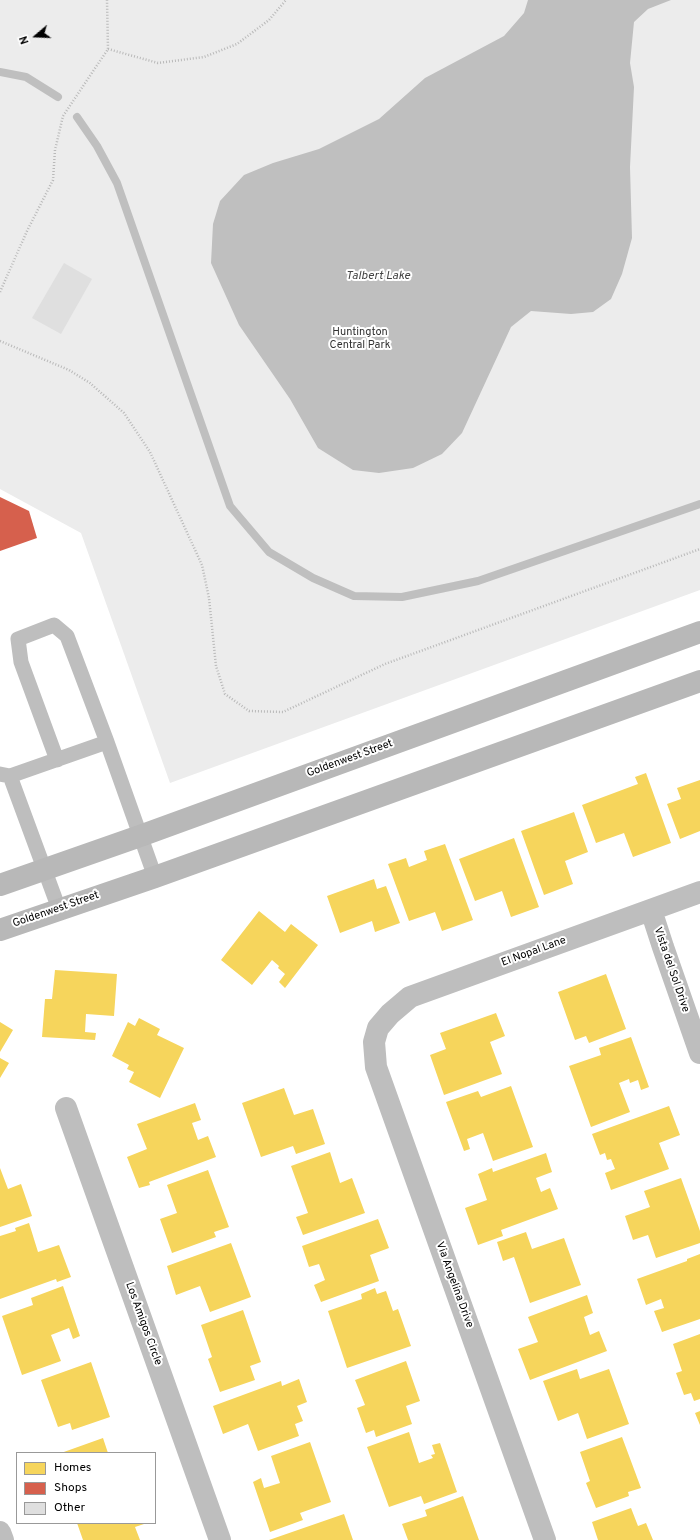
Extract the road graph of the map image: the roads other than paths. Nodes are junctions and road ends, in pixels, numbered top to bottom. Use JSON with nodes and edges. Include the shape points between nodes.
{"nodes":[{"id":1,"x":700,"y":632,"type":"edge"},
{"id":2,"x":700,"y":681,"type":"edge"},
{"id":3,"x":107,"y":742,"type":"junction"},
{"id":4,"x":57,"y":760,"type":"junction"},
{"id":5,"x":5,"y":775,"type":"edge"},
{"id":6,"x":140,"y":836,"type":"junction"},
{"id":7,"x":45,"y":870,"type":"junction"},
{"id":8,"x":154,"y":876,"type":"junction"},
{"id":9,"x":0,"y":885,"type":"edge"},
{"id":10,"x":700,"y":892,"type":"edge"},
{"id":11,"x":59,"y":909,"type":"junction"},
{"id":12,"x":651,"y":910,"type":"junction"},
{"id":13,"x":0,"y":930,"type":"edge"},
{"id":14,"x":378,"y":1028,"type":"joint"},
{"id":15,"x":700,"y":1053,"type":"edge"},
{"id":16,"x":66,"y":1108,"type":"dead end"},
{"id":17,"x":0,"y":1532,"type":"edge"},
{"id":18,"x":3,"y":1540,"type":"edge"},
{"id":19,"x":220,"y":1540,"type":"edge"},
{"id":20,"x":545,"y":1540,"type":"edge"}],
"edges":[{"from":1,"to":6,"type":"main road","name":"Goldenwest Street"},
{"from":2,"to":8,"type":"main road","name":"Goldenwest Street"},
{"from":3,"to":4,"type":"lane"},
{"from":3,"to":4,"type":"lane","via":[[67,636],[54,625],[18,639],[21,662]]},
{"from":3,"to":6,"type":"lane"},
{"from":4,"to":5,"type":"lane"},
{"from":5,"to":7,"type":"lane"},
{"from":6,"to":7,"type":"main road","name":"Goldenwest Street"},
{"from":6,"to":8,"type":"lane"},
{"from":7,"to":9,"type":"main road","name":"Goldenwest Street"},
{"from":7,"to":11,"type":"lane"},
{"from":8,"to":11,"type":"main road","name":"Goldenwest Street"},
{"from":10,"to":12,"type":"street","name":"El Nopal Lane"},
{"from":11,"to":13,"type":"main road","name":"Goldenwest Street"},
{"from":12,"to":14,"type":"street","name":"El Nopal Lane","via":[[410,998],[390,1014]]},
{"from":12,"to":15,"type":"street","name":"Vista del Sol Drive"},
{"from":14,"to":20,"type":"street","name":"Via Angelina Drive","via":[[374,1042],[376,1067]]},
{"from":16,"to":19,"type":"street","name":"Los Amigos Circle"},
{"from":17,"to":18,"type":"street"}]}
